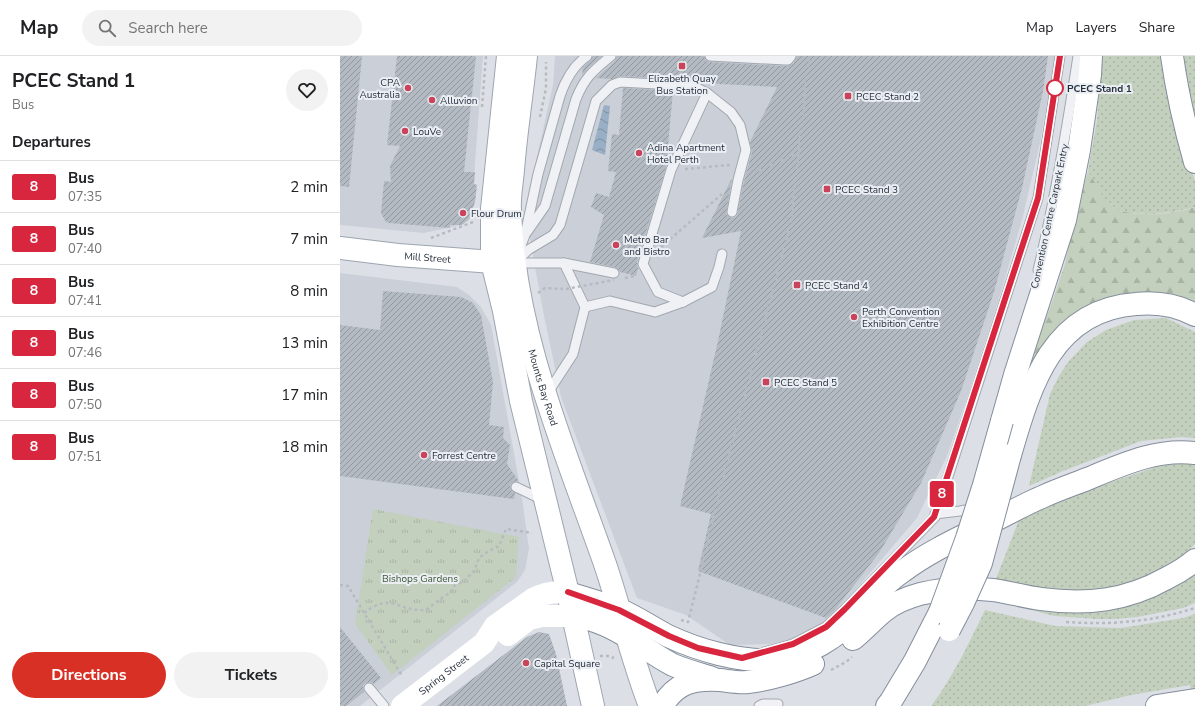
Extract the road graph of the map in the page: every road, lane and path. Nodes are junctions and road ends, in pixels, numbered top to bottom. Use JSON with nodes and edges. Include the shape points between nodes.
{"nodes":[{"id":1,"x":486,"y":56,"type":"edge"},
{"id":2,"x":508,"y":56,"type":"edge"},
{"id":3,"x":587,"y":56,"type":"edge"},
{"id":4,"x":611,"y":56,"type":"edge"},
{"id":5,"x":710,"y":56,"type":"edge"},
{"id":6,"x":791,"y":56,"type":"edge"},
{"id":7,"x":809,"y":56,"type":"edge"},
{"id":8,"x":1060,"y":56,"type":"edge"},
{"id":9,"x":1078,"y":56,"type":"edge"},
{"id":10,"x":1091,"y":56,"type":"edge"},
{"id":11,"x":1172,"y":56,"type":"edge"},
{"id":12,"x":536,"y":57,"type":"edge"},
{"id":13,"x":732,"y":57,"type":"edge"},
{"id":14,"x":767,"y":58,"type":"edge"},
{"id":15,"x":707,"y":93,"type":"junction"},
{"id":16,"x":482,"y":111,"type":"dead end"},
{"id":17,"x":540,"y":118,"type":"dead end"},
{"id":18,"x":798,"y":153,"type":"junction"},
{"id":19,"x":1195,"y":162,"type":"edge"},
{"id":20,"x":743,"y":164,"type":"junction"},
{"id":21,"x":671,"y":170,"type":"junction"},
{"id":22,"x":738,"y":180,"type":"junction"},
{"id":23,"x":732,"y":212,"type":"dead end"},
{"id":24,"x":474,"y":221,"type":"dead end"},
{"id":25,"x":526,"y":235,"type":"junction"},
{"id":26,"x":424,"y":240,"type":"dead end"},
{"id":27,"x":340,"y":248,"type":"edge"},
{"id":28,"x":722,"y":254,"type":"dead end"},
{"id":29,"x":492,"y":262,"type":"junction"},
{"id":30,"x":514,"y":263,"type":"junction"},
{"id":31,"x":564,"y":263,"type":"junction"},
{"id":32,"x":643,"y":264,"type":"junction"},
{"id":33,"x":614,"y":276,"type":"junction"},
{"id":34,"x":536,"y":295,"type":"dead end"},
{"id":35,"x":683,"y":302,"type":"junction"},
{"id":36,"x":585,"y":307,"type":"junction"},
{"id":37,"x":1195,"y":315,"type":"edge"},
{"id":38,"x":1015,"y":375,"type":"junction"},
{"id":39,"x":546,"y":395,"type":"junction"},
{"id":40,"x":1010,"y":423,"type":"junction"},
{"id":41,"x":1195,"y":453,"type":"edge"},
{"id":42,"x":516,"y":487,"type":"dead end"},
{"id":43,"x":1041,"y":497,"type":"junction"},
{"id":44,"x":546,"y":502,"type":"junction"},
{"id":45,"x":935,"y":514,"type":"junction"},
{"id":46,"x":532,"y":533,"type":"dead end"},
{"id":47,"x":1195,"y":560,"type":"edge"},
{"id":48,"x":340,"y":585,"type":"edge"},
{"id":49,"x":568,"y":592,"type":"junction"},
{"id":50,"x":619,"y":610,"type":"junction"},
{"id":51,"x":364,"y":613,"type":"junction"},
{"id":52,"x":573,"y":616,"type":"junction"},
{"id":53,"x":688,"y":622,"type":"dead end"},
{"id":54,"x":941,"y":622,"type":"junction"},
{"id":55,"x":628,"y":637,"type":"junction"},
{"id":56,"x":484,"y":643,"type":"junction"},
{"id":57,"x":742,"y":658,"type":"junction"},
{"id":58,"x":402,"y":676,"type":"dead end"},
{"id":59,"x":718,"y":680,"type":"junction"},
{"id":60,"x":369,"y":688,"type":"dead end"},
{"id":61,"x":1194,"y":701,"type":"edge"},
{"id":62,"x":778,"y":704,"type":"dead end"},
{"id":63,"x":384,"y":706,"type":"edge"},
{"id":64,"x":402,"y":706,"type":"edge"},
{"id":65,"x":593,"y":706,"type":"edge"},
{"id":66,"x":650,"y":706,"type":"edge"},
{"id":67,"x":662,"y":706,"type":"edge"},
{"id":68,"x":759,"y":706,"type":"edge"},
{"id":69,"x":887,"y":706,"type":"edge"},
{"id":70,"x":903,"y":706,"type":"edge"},
{"id":71,"x":1158,"y":706,"type":"edge"}],
"edges":[{"from":1,"to":16,"type":"path"},
{"from":2,"to":29,"type":"main road","name":"Mounts Bay Road","via":[[492,209]]},
{"from":3,"to":25,"type":"lane","via":[[572,71],[563,86],[538,174]]},
{"from":4,"to":25,"type":"lane","via":[[593,71],[581,88],[544,206]]},
{"from":5,"to":13,"type":"lane"},
{"from":6,"to":14,"type":"lane","via":[[788,60]]},
{"from":7,"to":18,"type":"path"},
{"from":8,"to":45,"type":"lane","via":[[1038,198]]},
{"from":9,"to":38,"type":"lane","name":"Convention Centre Carpark Entry","via":[[1050,220]]},
{"from":10,"to":38,"type":"main road","via":[[1079,150],[1065,220]]},
{"from":11,"to":19,"type":"main road","via":[[1177,89]]},
{"from":12,"to":17,"type":"path","via":[[546,88]]},
{"from":12,"to":30,"type":"main road","name":"Mounts Bay Road","via":[[514,160],[510,209]]},
{"from":13,"to":14,"type":"lane"},
{"from":15,"to":20,"type":"lane","via":[[730,112],[740,125],[746,150]]},
{"from":15,"to":21,"type":"lane"},
{"from":15,"to":30,"type":"lane","via":[[693,86],[620,82],[612,85],[596,101],[560,225],[553,235],[528,250]]},
{"from":18,"to":22,"type":"path"},
{"from":18,"to":53,"type":"path","via":[[790,222]]},
{"from":20,"to":21,"type":"path"},
{"from":20,"to":22,"type":"lane"},
{"from":21,"to":32,"type":"lane"},
{"from":22,"to":23,"type":"lane"},
{"from":22,"to":32,"type":"path"},
{"from":24,"to":26,"type":"path"},
{"from":25,"to":30,"type":"lane"},
{"from":27,"to":29,"type":"main road","name":"Mill Street"},
{"from":28,"to":35,"type":"lane","via":[[712,287]]},
{"from":29,"to":30,"type":"main road","name":"Mill Street"},
{"from":29,"to":44,"type":"main road","name":"Mounts Bay Road"},
{"from":30,"to":31,"type":"lane"},
{"from":30,"to":39,"type":"main road","name":"Mounts Bay Road","via":[[528,334]]},
{"from":31,"to":33,"type":"lane"},
{"from":31,"to":36,"type":"lane"},
{"from":32,"to":33,"type":"path","via":[[640,275]]},
{"from":32,"to":35,"type":"lane","via":[[658,292]]},
{"from":33,"to":34,"type":"path","bridge":true,"via":[[566,289],[545,288]]},
{"from":35,"to":36,"type":"lane","via":[[655,312],[610,301]]},
{"from":36,"to":39,"type":"lane","via":[[573,354]]},
{"from":37,"to":40,"type":"main road","via":[[1159,304],[1127,304],[1086,319],[1054,347],[1036,378],[1026,403]]},
{"from":38,"to":40,"type":"main road"},
{"from":39,"to":50,"type":"main road","name":"Mounts Bay Road"},
{"from":40,"to":54,"type":"main road","bridge":true,"via":[[984,485]]},
{"from":40,"to":54,"type":"main road","bridge":true,"via":[[1010,456]]},
{"from":41,"to":43,"type":"main road","via":[[1175,452],[1143,458]]},
{"from":42,"to":44,"type":"lane"},
{"from":43,"to":45,"type":"lane"},
{"from":43,"to":57,"type":"main road","via":[[932,552],[903,571],[847,626],[816,648],[788,658]]},
{"from":44,"to":49,"type":"main road","name":"Mounts Bay Road"},
{"from":45,"to":57,"type":"lane","via":[[826,627],[793,644]]},
{"from":46,"to":51,"type":"path","via":[[506,529],[499,546],[479,558],[470,576],[426,610],[412,610],[391,602],[372,606]]},
{"from":47,"to":59,"type":"main road","via":[[1141,591],[1105,600],[1069,602],[965,588],[919,594],[885,610],[845,645],[806,667],[747,682]]},
{"from":48,"to":51,"type":"path","via":[[348,586]]},
{"from":49,"to":50,"type":"main road"},
{"from":49,"to":52,"type":"main road","name":"Mounts Bay Road"},
{"from":49,"to":56,"type":"main road","name":"Spring Street","via":[[551,592],[533,599],[495,626]]},
{"from":50,"to":55,"type":"main road","name":"Mounts Bay Road"},
{"from":50,"to":57,"type":"main road","via":[[698,648]]},
{"from":51,"to":58,"type":"path"},
{"from":52,"to":55,"type":"main road","name":"Spring Street","via":[[594,620]]},
{"from":52,"to":56,"type":"main road","name":"Spring Street","via":[[546,615],[529,619],[501,640]]},
{"from":52,"to":65,"type":"main road","name":"Mounts Bay Road"},
{"from":54,"to":69,"type":"main road"},
{"from":54,"to":70,"type":"main road"},
{"from":55,"to":59,"type":"main road","name":"Spring Street","via":[[673,665]]},
{"from":55,"to":66,"type":"main road","name":"Mounts Bay Road"},
{"from":56,"to":64,"type":"main road","name":"Spring Street"},
{"from":59,"to":67,"type":"main road","via":[[685,684],[671,692]]},
{"from":60,"to":63,"type":"lane"},
{"from":61,"to":71,"type":"main road"},
{"from":62,"to":68,"type":"lane"}]}
